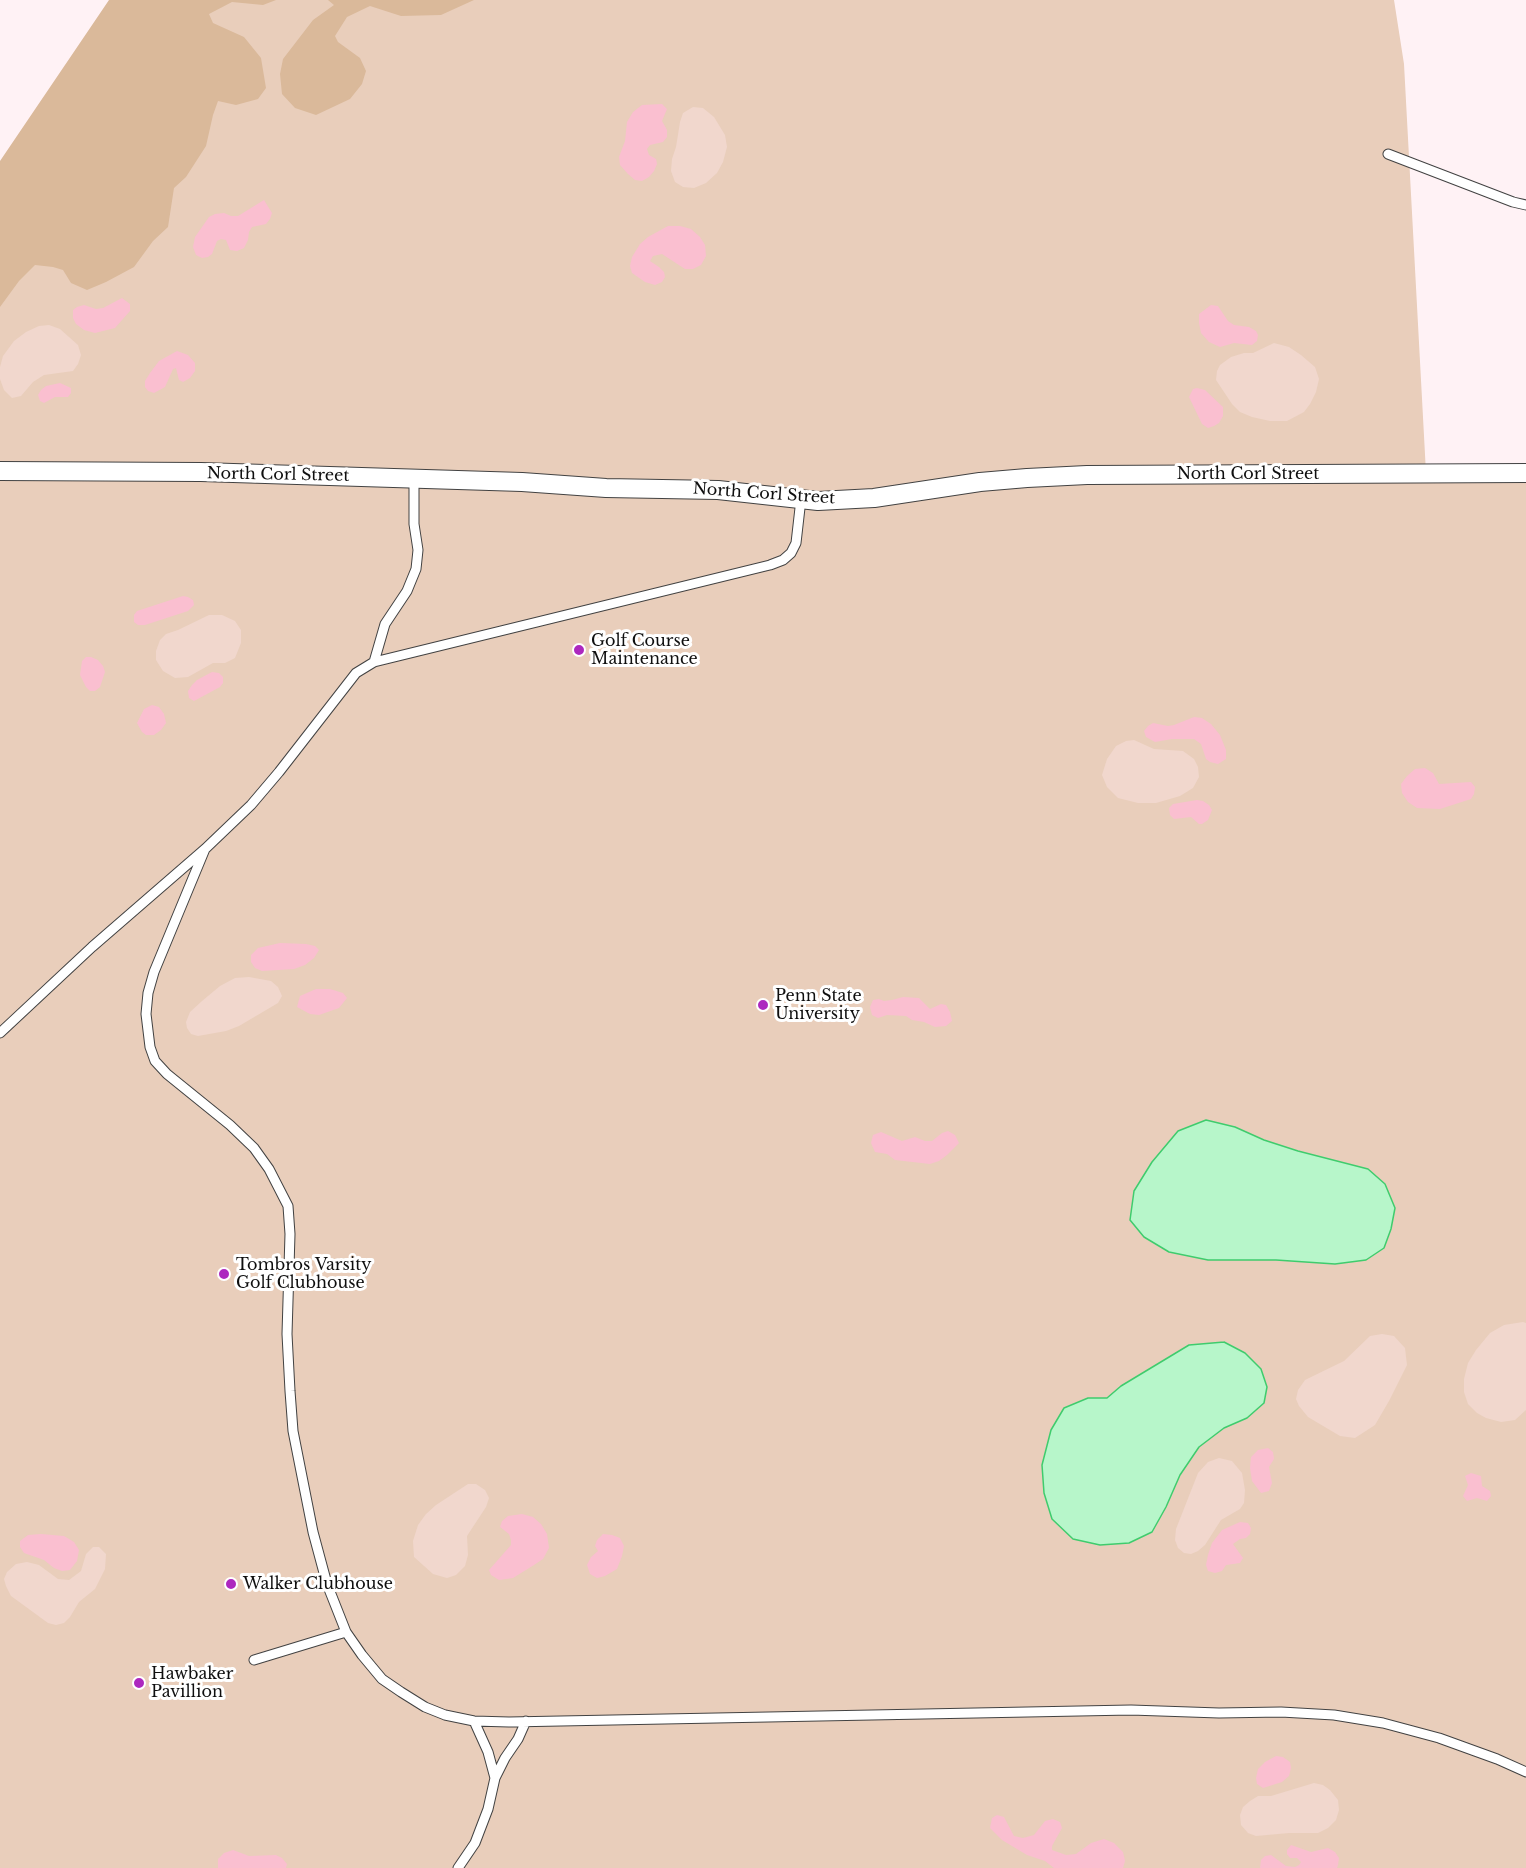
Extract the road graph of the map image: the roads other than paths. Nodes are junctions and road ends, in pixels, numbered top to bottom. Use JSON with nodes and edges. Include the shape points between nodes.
{"nodes":[{"id":1,"x":1388,"y":154,"type":"dead end"},
{"id":2,"x":1526,"y":205,"type":"edge"},
{"id":3,"x":0,"y":471,"type":"edge"},
{"id":4,"x":1526,"y":472,"type":"edge"},
{"id":5,"x":414,"y":478,"type":"junction"},
{"id":6,"x":801,"y":499,"type":"junction"},
{"id":7,"x":374,"y":662,"type":"junction"},
{"id":8,"x":206,"y":849,"type":"junction"},
{"id":9,"x":0,"y":1033,"type":"edge"},
{"id":10,"x":346,"y":1632,"type":"junction"},
{"id":11,"x":254,"y":1660,"type":"dead end"},
{"id":12,"x":474,"y":1721,"type":"junction"},
{"id":13,"x":526,"y":1721,"type":"junction"},
{"id":14,"x":1526,"y":1772,"type":"edge"},
{"id":15,"x":495,"y":1778,"type":"junction"},
{"id":16,"x":459,"y":1868,"type":"edge"}],
"edges":[{"from":1,"to":2,"type":"lane"},
{"from":3,"to":5,"type":"street","name":"North Corl Street"},
{"from":4,"to":6,"type":"street","name":"North Corl Street","via":[[1039,477],[874,498]]},
{"from":5,"to":6,"type":"street","name":"North Corl Street","via":[[718,490]]},
{"from":5,"to":7,"type":"lane","via":[[416,569],[385,624]]},
{"from":6,"to":7,"type":"lane","via":[[796,543],[783,560],[770,565]]},
{"from":7,"to":8,"type":"lane","via":[[347,682],[251,805]]},
{"from":8,"to":9,"type":"lane"},
{"from":8,"to":10,"type":"lane","via":[[148,993],[150,1047],[155,1061],[167,1074],[254,1148],[288,1206],[287,1334],[293,1431],[313,1532],[327,1584]]},
{"from":10,"to":11,"type":"lane"},
{"from":10,"to":12,"type":"lane","via":[[382,1679],[425,1707]]},
{"from":12,"to":13,"type":"lane"},
{"from":12,"to":15,"type":"lane"},
{"from":13,"to":14,"type":"lane","via":[[1131,1710],[1281,1712],[1383,1723],[1439,1738]]},
{"from":13,"to":15,"type":"lane"},
{"from":15,"to":16,"type":"lane","via":[[479,1834]]}]}
